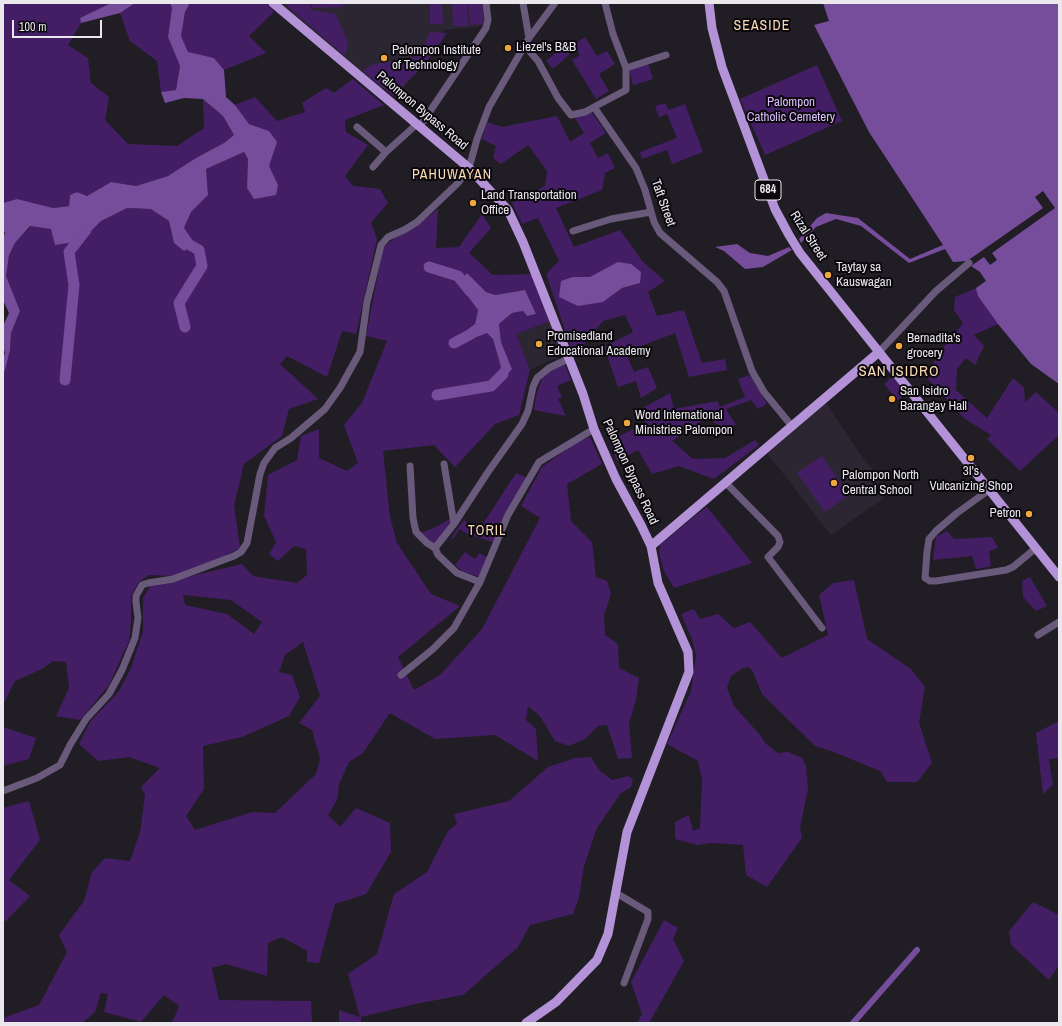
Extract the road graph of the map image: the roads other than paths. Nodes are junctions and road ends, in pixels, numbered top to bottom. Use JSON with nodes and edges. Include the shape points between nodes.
{"nodes":[{"id":1,"x":273,"y":3,"type":"edge"},
{"id":2,"x":486,"y":3,"type":"edge"},
{"id":3,"x":523,"y":3,"type":"edge"},
{"id":4,"x":556,"y":3,"type":"edge"},
{"id":5,"x":605,"y":3,"type":"edge"},
{"id":6,"x":709,"y":3,"type":"edge"},
{"id":7,"x":529,"y":38,"type":"junction"},
{"id":8,"x":525,"y":46,"type":"junction"},
{"id":9,"x":666,"y":55,"type":"dead end"},
{"id":10,"x":626,"y":68,"type":"junction"},
{"id":11,"x":594,"y":107,"type":"junction"},
{"id":12,"x":418,"y":125,"type":"junction"},
{"id":13,"x":357,"y":127,"type":"dead end"},
{"id":14,"x":386,"y":152,"type":"junction"},
{"id":15,"x":373,"y":167,"type":"dead end"},
{"id":16,"x":469,"y":168,"type":"junction"},
{"id":17,"x":651,"y":212,"type":"junction"},
{"id":18,"x":573,"y":231,"type":"dead end"},
{"id":19,"x":969,"y":264,"type":"dead end"},
{"id":20,"x":879,"y":352,"type":"junction"},
{"id":21,"x":568,"y":359,"type":"junction"},
{"id":22,"x":792,"y":425,"type":"junction"},
{"id":23,"x":594,"y":429,"type":"junction"},
{"id":24,"x":444,"y":464,"type":"dead end"},
{"id":25,"x":410,"y":466,"type":"dead end"},
{"id":26,"x":725,"y":482,"type":"junction"},
{"id":27,"x":989,"y":490,"type":"junction"},
{"id":28,"x":454,"y":524,"type":"junction"},
{"id":29,"x":651,"y":546,"type":"junction"},
{"id":30,"x":435,"y":548,"type":"junction"},
{"id":31,"x":1036,"y":548,"type":"junction"},
{"id":32,"x":1059,"y":577,"type":"edge"},
{"id":33,"x":480,"y":582,"type":"junction"},
{"id":34,"x":1059,"y":622,"type":"edge"},
{"id":35,"x":822,"y":628,"type":"dead end"},
{"id":36,"x":1038,"y":635,"type":"dead end"},
{"id":37,"x":401,"y":675,"type":"dead end"},
{"id":38,"x":3,"y":791,"type":"edge"},
{"id":39,"x":616,"y":893,"type":"junction"},
{"id":40,"x":624,"y":983,"type":"dead end"},
{"id":41,"x":526,"y":1023,"type":"edge"}],
"edges":[{"from":1,"to":12,"type":"main road","name":"Palompon Bypass Road"},
{"from":2,"to":12,"type":"street","via":[[486,28]]},
{"from":3,"to":7,"type":"street"},
{"from":4,"to":7,"type":"street"},
{"from":5,"to":10,"type":"street"},
{"from":6,"to":20,"type":"main road","name":"Rizal Street","number":"684","via":[[712,28],[722,67],[775,209],[800,252]]},
{"from":7,"to":8,"type":"street"},
{"from":8,"to":11,"type":"street","via":[[538,61],[570,115]]},
{"from":8,"to":16,"type":"street","via":[[489,107]]},
{"from":9,"to":10,"type":"street"},
{"from":10,"to":11,"type":"street","via":[[626,90]]},
{"from":11,"to":17,"type":"street","name":"Taft Street","via":[[636,168]]},
{"from":12,"to":14,"type":"street"},
{"from":12,"to":16,"type":"main road","name":"Palompon Bypass Road"},
{"from":13,"to":14,"type":"street"},
{"from":14,"to":15,"type":"street"},
{"from":16,"to":21,"type":"main road","name":"Palompon Bypass Road","via":[[508,210]]},
{"from":16,"to":38,"type":"street","via":[[458,183],[417,222],[388,237],[381,245],[367,302],[360,352],[325,409],[275,448],[264,463],[247,543],[241,552],[173,579],[142,585],[136,596],[138,618],[134,638],[122,670],[109,694],[86,719],[60,764],[37,778]]},
{"from":17,"to":18,"type":"street","via":[[611,219]]},
{"from":17,"to":22,"type":"street","name":"Taft Street","via":[[660,234],[718,282],[724,291],[752,371],[764,392]]},
{"from":19,"to":20,"type":"street","via":[[936,291]]},
{"from":20,"to":22,"type":"main road"},
{"from":20,"to":27,"type":"main road","number":"684"},
{"from":21,"to":23,"type":"main road","name":"Palompon Bypass Road"},
{"from":21,"to":28,"type":"street","via":[[549,368],[537,378],[522,424]]},
{"from":22,"to":26,"type":"main road"},
{"from":23,"to":29,"type":"main road","name":"Palompon Bypass Road","via":[[616,479]]},
{"from":23,"to":33,"type":"street","via":[[539,462],[508,515]]},
{"from":24,"to":28,"type":"street"},
{"from":25,"to":30,"type":"street","via":[[416,532]]},
{"from":26,"to":29,"type":"main road"},
{"from":26,"to":35,"type":"street","via":[[778,536],[778,548],[768,557]]},
{"from":27,"to":31,"type":"main road","number":"684"},
{"from":27,"to":31,"type":"street","via":[[957,513],[929,539],[925,578],[936,581],[1006,570]]},
{"from":28,"to":30,"type":"street"},
{"from":29,"to":39,"type":"main road","name":"Palompon Bypass Road","via":[[658,583],[688,652],[689,672],[627,832]]},
{"from":30,"to":33,"type":"street","via":[[438,555],[457,573]]},
{"from":31,"to":32,"type":"main road","number":"684"},
{"from":33,"to":37,"type":"street","via":[[454,628]]},
{"from":34,"to":36,"type":"street"},
{"from":39,"to":40,"type":"street","via":[[648,912],[648,919]]},
{"from":39,"to":41,"type":"main road","name":"Palompon Bypass Road","via":[[608,934],[596,960],[556,1002]]}]}
